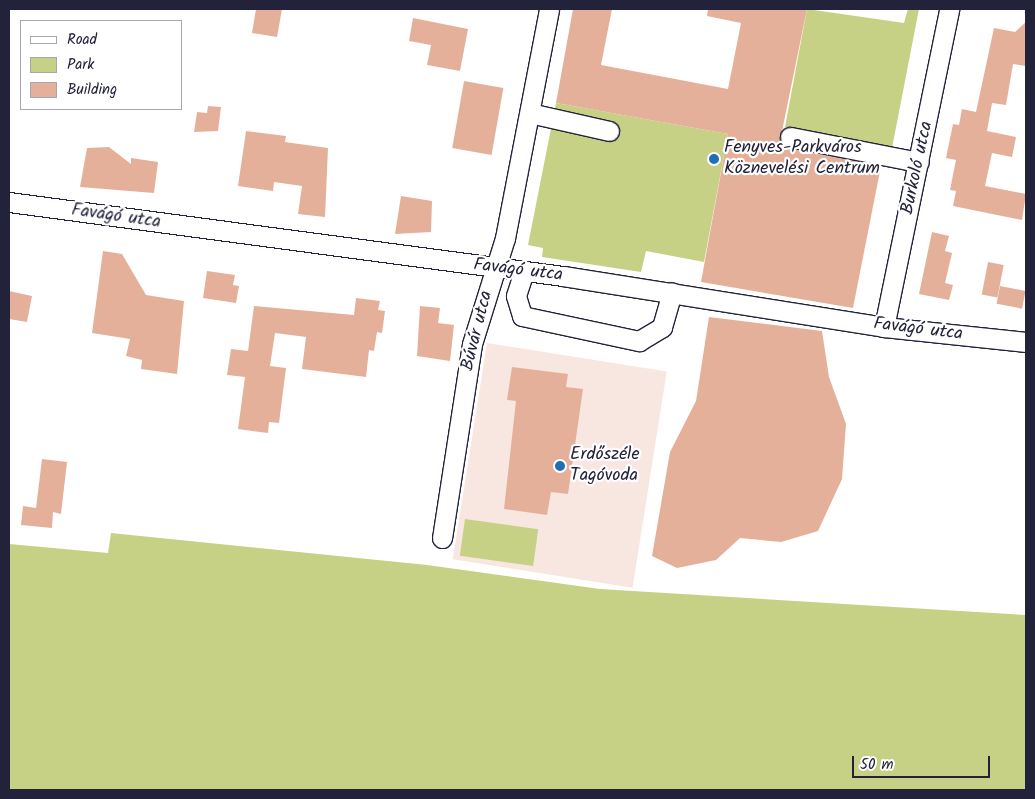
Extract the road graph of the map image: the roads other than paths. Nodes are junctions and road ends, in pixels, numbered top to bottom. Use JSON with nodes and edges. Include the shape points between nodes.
{"nodes":[{"id":1,"x":549,"y":9,"type":"edge"},
{"id":2,"x":949,"y":9,"type":"edge"},
{"id":3,"x":530,"y":113,"type":"junction"},
{"id":4,"x":609,"y":131,"type":"dead end"},
{"id":5,"x":790,"y":137,"type":"dead end"},
{"id":6,"x":919,"y":162,"type":"junction"},
{"id":7,"x":9,"y":202,"type":"edge"},
{"id":8,"x":495,"y":268,"type":"junction"},
{"id":9,"x":524,"y":271,"type":"junction"},
{"id":10,"x":672,"y":292,"type":"junction"},
{"id":11,"x":884,"y":328,"type":"junction"},
{"id":12,"x":1026,"y":342,"type":"edge"},
{"id":13,"x":442,"y":538,"type":"dead end"}],
"edges":[{"from":1,"to":3,"type":"street","name":"Búvár utca"},
{"from":2,"to":6,"type":"street","name":"Burkoló utca"},
{"from":3,"to":4,"type":"street"},
{"from":3,"to":8,"type":"street","name":"Búvár utca"},
{"from":5,"to":6,"type":"street"},
{"from":6,"to":11,"type":"street","name":"Burkoló utca"},
{"from":7,"to":8,"type":"street","name":"Favágó utca"},
{"from":8,"to":9,"type":"street","name":"Favágó utca"},
{"from":8,"to":13,"type":"street","name":"Búvár utca","via":[[472,344]]},
{"from":9,"to":10,"type":"street","name":"Favágó utca"},
{"from":9,"to":10,"type":"street","via":[[516,296],[522,316],[639,341],[662,327]]},
{"from":10,"to":11,"type":"street","name":"Favágó utca"},
{"from":11,"to":12,"type":"street","name":"Favágó utca"}]}
